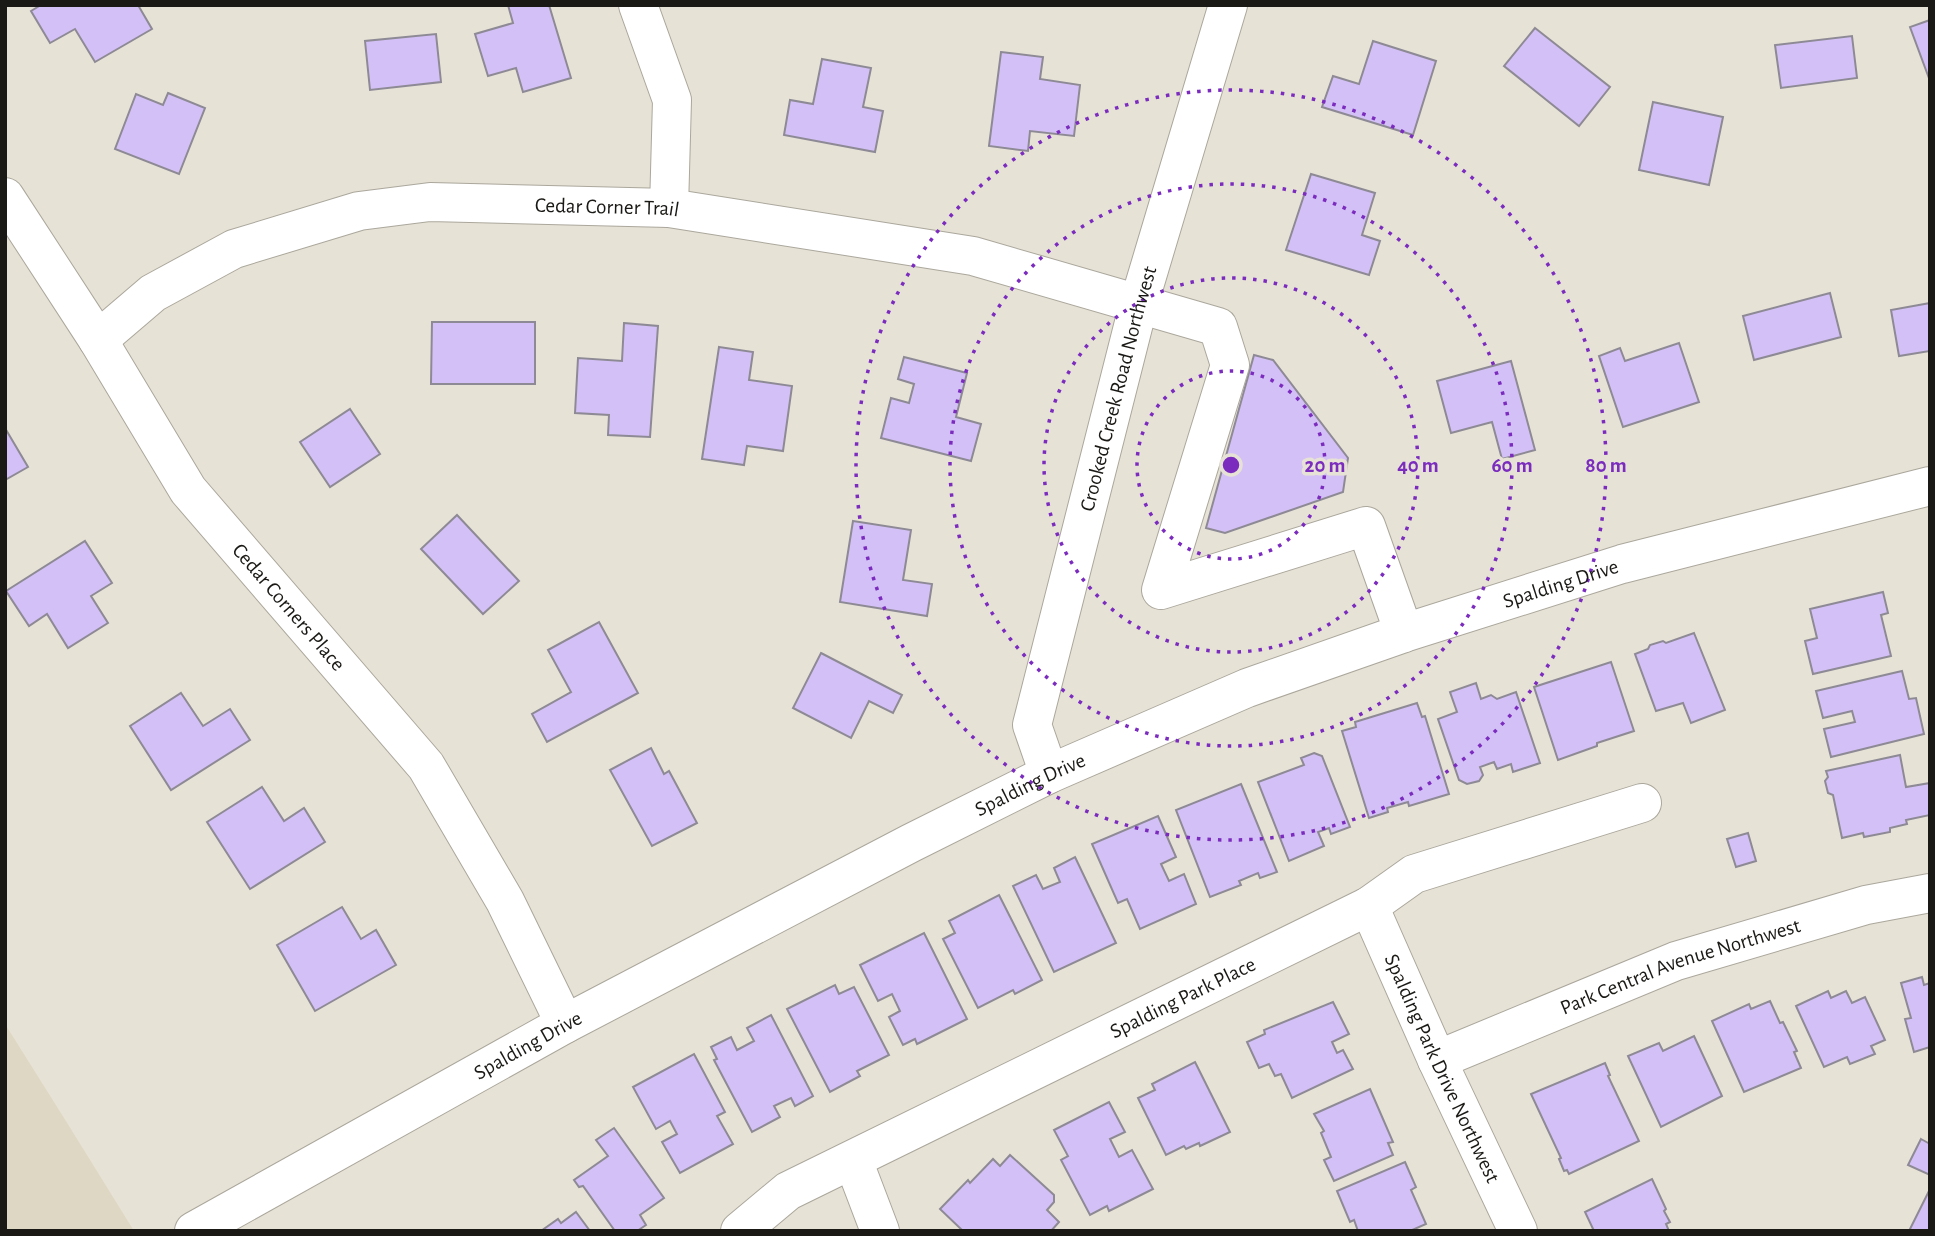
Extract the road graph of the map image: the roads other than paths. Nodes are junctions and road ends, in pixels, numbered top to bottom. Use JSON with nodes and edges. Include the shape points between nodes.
{"nodes":[{"id":1,"x":638,"y":5,"type":"edge"},
{"id":2,"x":1228,"y":5,"type":"edge"},
{"id":3,"x":5,"y":197,"type":"edge"},
{"id":4,"x":669,"y":208,"type":"junction"},
{"id":5,"x":1139,"y":303,"type":"junction"},
{"id":6,"x":98,"y":340,"type":"junction"},
{"id":7,"x":1930,"y":486,"type":"edge"},
{"id":8,"x":1404,"y":633,"type":"junction"},
{"id":9,"x":1049,"y":774,"type":"junction"},
{"id":10,"x":1642,"y":803,"type":"dead end"},
{"id":11,"x":1930,"y":893,"type":"edge"},
{"id":12,"x":1369,"y":906,"type":"junction"},
{"id":13,"x":565,"y":1024,"type":"junction"},
{"id":14,"x":1437,"y":1060,"type":"junction"},
{"id":15,"x":853,"y":1160,"type":"junction"},
{"id":16,"x":194,"y":1231,"type":"edge"},
{"id":17,"x":740,"y":1231,"type":"edge"},
{"id":18,"x":880,"y":1231,"type":"edge"},
{"id":19,"x":1518,"y":1231,"type":"edge"}],
"edges":[{"from":1,"to":4,"type":"street","via":[[672,100]]},
{"from":2,"to":5,"type":"street","name":"Crooked Creek Road Northwest"},
{"from":3,"to":6,"type":"street","name":"Cedar Corners Place"},
{"from":4,"to":5,"type":"street","name":"Cedar Corner Trail","via":[[973,256]]},
{"from":4,"to":6,"type":"street","name":"Cedar Corner Trail","via":[[430,202],[359,211],[234,250],[153,293]]},
{"from":5,"to":8,"type":"street","name":"Cedar Corner Trail","via":[[1217,327],[1230,365],[1161,590],[1366,526]]},
{"from":5,"to":9,"type":"street","name":"Crooked Creek Road Northwest","via":[[1032,725]]},
{"from":6,"to":13,"type":"street","name":"Cedar Corners Place","via":[[188,490],[426,766],[505,901]]},
{"from":7,"to":8,"type":"street","name":"Spalding Drive","via":[[1622,564]]},
{"from":8,"to":9,"type":"street","name":"Spalding Drive","via":[[1247,688]]},
{"from":9,"to":13,"type":"street","name":"Spalding Drive"},
{"from":10,"to":12,"type":"street","name":"Spalding Park Place","via":[[1414,874]]},
{"from":11,"to":14,"type":"street","name":"Park Central Avenue Northwest","via":[[1866,905],[1676,961]]},
{"from":12,"to":14,"type":"street","name":"Spalding Park Drive Northwest"},
{"from":12,"to":15,"type":"street","name":"Spalding Park Place"},
{"from":13,"to":16,"type":"street","name":"Spalding Drive"},
{"from":14,"to":19,"type":"street","name":"Spalding Park Drive Northwest"},
{"from":15,"to":17,"type":"street","name":"Spalding Park Place","via":[[788,1191]]},
{"from":15,"to":18,"type":"street"}]}
